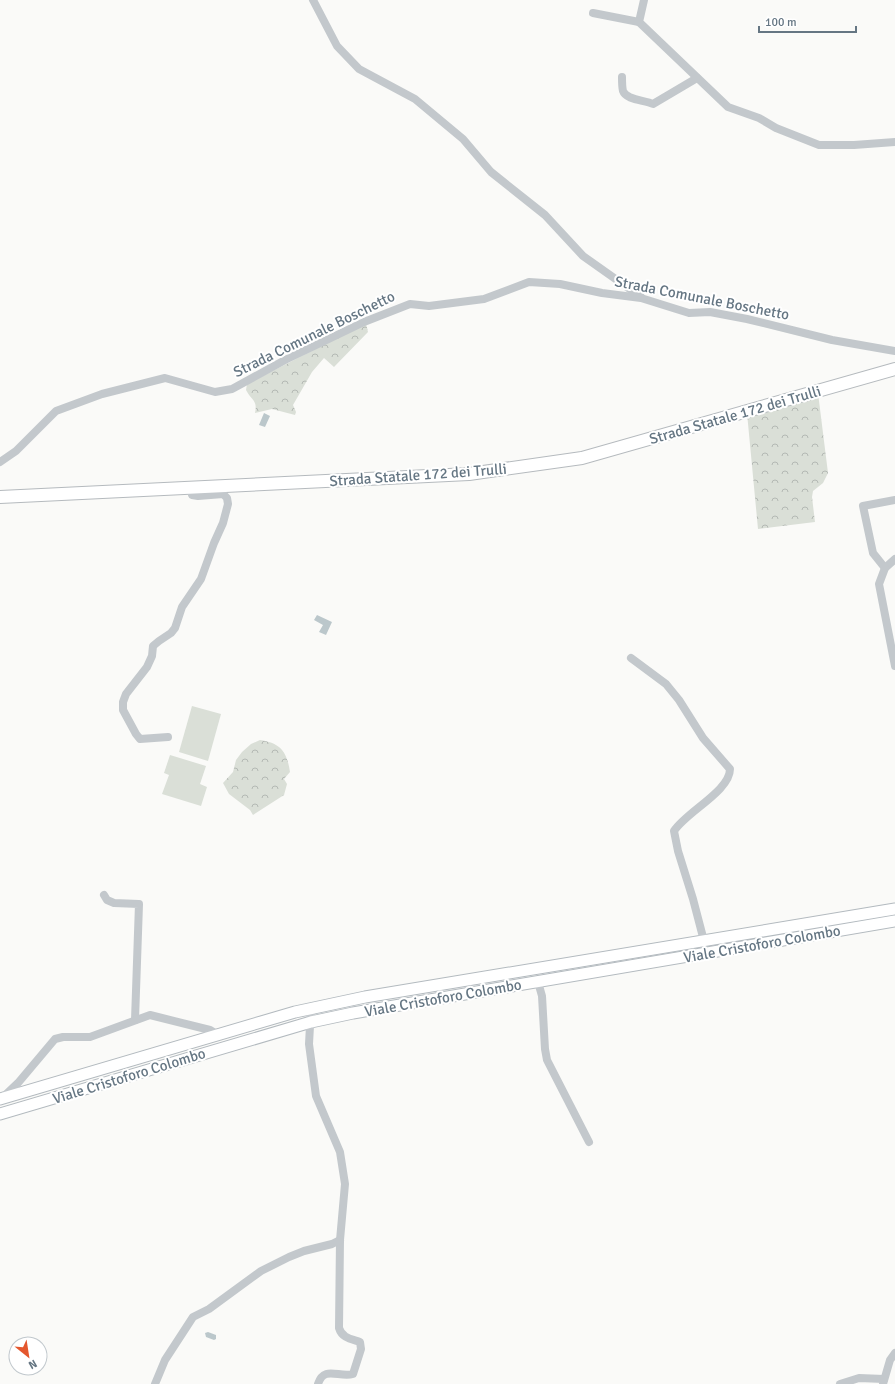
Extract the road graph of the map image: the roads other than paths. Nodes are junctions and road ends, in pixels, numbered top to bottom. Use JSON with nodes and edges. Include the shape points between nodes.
{"nodes":[{"id":1,"x":312,"y":0,"type":"edge"},
{"id":2,"x":644,"y":0,"type":"edge"},
{"id":3,"x":593,"y":13,"type":"dead end"},
{"id":4,"x":640,"y":22,"type":"junction"},
{"id":5,"x":622,"y":77,"type":"dead end"},
{"id":6,"x":697,"y":78,"type":"junction"},
{"id":7,"x":895,"y":142,"type":"edge"},
{"id":8,"x":642,"y":298,"type":"junction"},
{"id":9,"x":895,"y":351,"type":"edge"},
{"id":10,"x":895,"y":369,"type":"edge"},
{"id":11,"x":0,"y":462,"type":"edge"},
{"id":12,"x":190,"y":488,"type":"junction"},
{"id":13,"x":0,"y":497,"type":"edge"},
{"id":14,"x":895,"y":500,"type":"edge"},
{"id":15,"x":895,"y":559,"type":"edge"},
{"id":16,"x":885,"y":568,"type":"junction"},
{"id":17,"x":892,"y":633,"type":"edge"},
{"id":18,"x":631,"y":658,"type":"dead end"},
{"id":19,"x":895,"y":666,"type":"edge"},
{"id":20,"x":168,"y":737,"type":"dead end"},
{"id":21,"x":104,"y":895,"type":"dead end"},
{"id":22,"x":895,"y":909,"type":"edge"},
{"id":23,"x":895,"y":921,"type":"edge"},
{"id":24,"x":761,"y":931,"type":"junction"},
{"id":25,"x":704,"y":941,"type":"junction"},
{"id":26,"x":763,"y":944,"type":"junction"},
{"id":27,"x":538,"y":982,"type":"junction"},
{"id":28,"x":311,"y":1008,"type":"junction"},
{"id":29,"x":135,"y":1020,"type":"junction"},
{"id":30,"x":311,"y":1022,"type":"junction"},
{"id":31,"x":218,"y":1035,"type":"junction"},
{"id":32,"x":1,"y":1099,"type":"edge"},
{"id":33,"x":0,"y":1114,"type":"edge"},
{"id":34,"x":588,"y":1142,"type":"dead end"},
{"id":35,"x":340,"y":1240,"type":"junction"},
{"id":36,"x":895,"y":1353,"type":"edge"},
{"id":37,"x":884,"y":1382,"type":"edge"},
{"id":38,"x":156,"y":1384,"type":"edge"},
{"id":39,"x":318,"y":1384,"type":"edge"},
{"id":40,"x":840,"y":1384,"type":"edge"}],
"edges":[{"from":1,"to":8,"type":"street","via":[[337,46],[359,69],[415,99],[463,139],[492,172],[545,215],[583,256]]},
{"from":2,"to":4,"type":"street"},
{"from":3,"to":4,"type":"street"},
{"from":4,"to":6,"type":"street"},
{"from":5,"to":6,"type":"street","via":[[625,95],[653,104]]},
{"from":6,"to":7,"type":"street","via":[[728,107],[819,145]]},
{"from":8,"to":9,"type":"street","name":"Strada Comunale Boschetto","via":[[689,313],[710,312],[832,340]]},
{"from":8,"to":11,"type":"street","name":"Strada Comunale Boschetto","via":[[560,284],[529,282],[484,298],[429,306],[410,304],[364,322],[299,353],[232,389],[215,392],[165,378],[102,394],[56,411]]},
{"from":10,"to":12,"type":"main road","name":"Strada Statale 172 dei Trulli","via":[[582,458],[468,474]]},
{"from":12,"to":13,"type":"main road","name":"Strada Statale 172 dei Trulli"},
{"from":12,"to":20,"type":"street","via":[[192,495],[223,494],[227,498],[223,523],[201,579],[182,607],[175,628],[171,634],[153,646],[147,667],[122,702],[123,710],[140,739]]},
{"from":14,"to":16,"type":"street","via":[[863,506],[873,553]]},
{"from":15,"to":16,"type":"street"},
{"from":16,"to":17,"type":"street","via":[[879,584]]},
{"from":17,"to":19,"type":"street"},
{"from":18,"to":25,"type":"street","via":[[666,684],[703,738],[730,768],[730,774],[714,794],[674,831]]},
{"from":21,"to":29,"type":"street","via":[[107,900],[114,903],[139,904]]},
{"from":22,"to":24,"type":"main road","name":"Viale Cristoforo Colombo"},
{"from":23,"to":26,"type":"main road","name":"Viale Cristoforo Colombo"},
{"from":24,"to":25,"type":"main road","name":"Viale Cristoforo Colombo"},
{"from":24,"to":26,"type":"street"},
{"from":25,"to":28,"type":"main road","name":"Viale Cristoforo Colombo"},
{"from":26,"to":27,"type":"main road","name":"Viale Cristoforo Colombo"},
{"from":27,"to":30,"type":"main road","name":"Viale Cristoforo Colombo"},
{"from":27,"to":34,"type":"street","via":[[542,996],[547,1060]]},
{"from":28,"to":30,"type":"street"},
{"from":28,"to":31,"type":"main road","name":"Viale Cristoforo Colombo"},
{"from":29,"to":31,"type":"street","via":[[150,1015],[210,1030]]},
{"from":29,"to":32,"type":"street","via":[[90,1037],[55,1039]]},
{"from":30,"to":33,"type":"main road","name":"Viale Cristoforo Colombo"},
{"from":30,"to":35,"type":"street","via":[[309,1044],[316,1096],[340,1152],[345,1184]]},
{"from":31,"to":32,"type":"main road","name":"Viale Cristoforo Colombo"},
{"from":35,"to":38,"type":"street","via":[[304,1251],[261,1271],[209,1309],[193,1317],[165,1360]]},
{"from":35,"to":39,"type":"street","via":[[340,1332],[347,1338],[360,1342],[361,1349],[353,1374],[326,1374],[321,1377]]},
{"from":36,"to":37,"type":"street","via":[[890,1360]]},
{"from":37,"to":40,"type":"street","via":[[859,1378]]}]}
